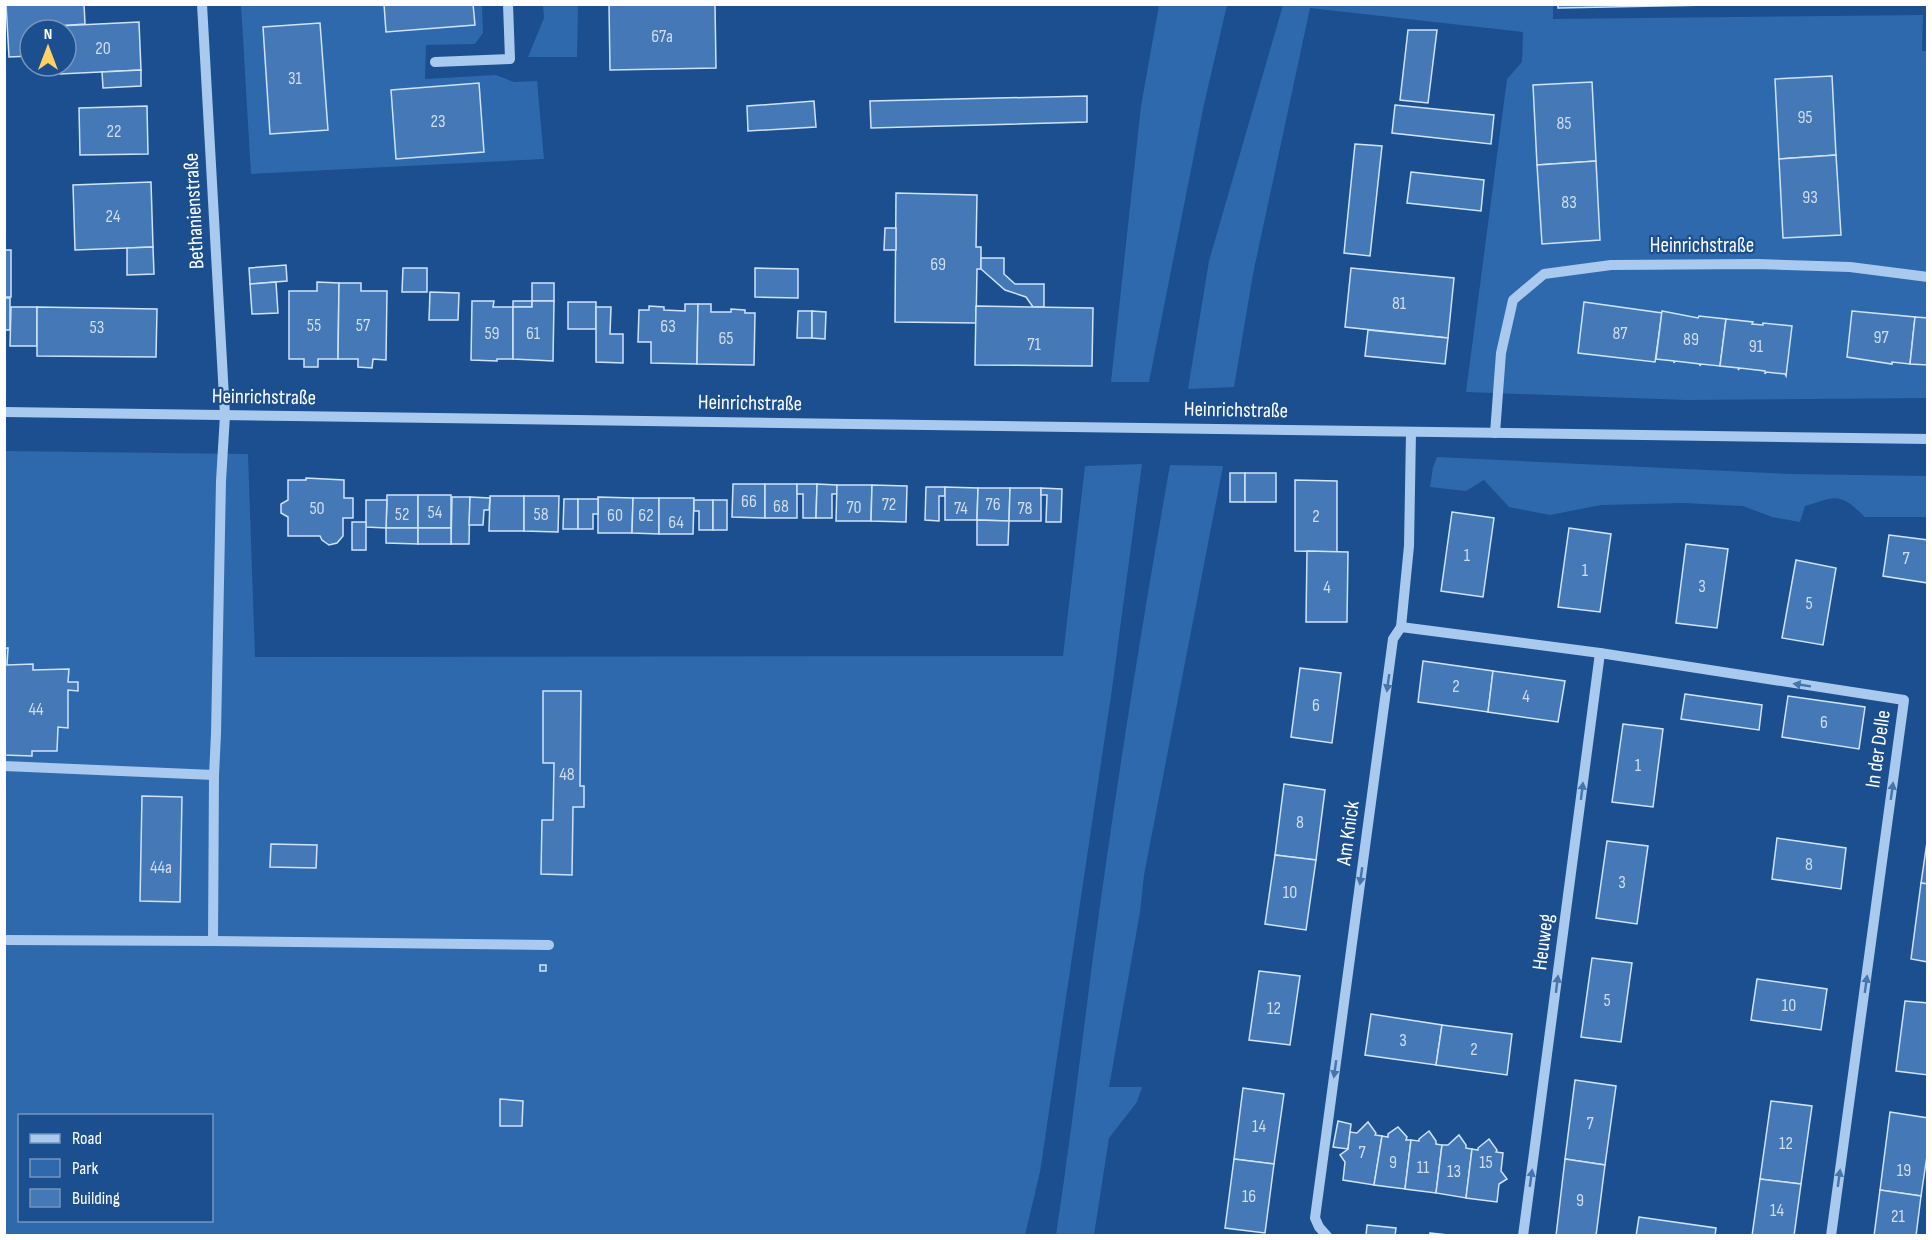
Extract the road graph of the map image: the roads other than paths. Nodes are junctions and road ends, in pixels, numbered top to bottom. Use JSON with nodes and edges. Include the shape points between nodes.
{"nodes":[{"id":1,"x":202,"y":4,"type":"edge"},
{"id":2,"x":508,"y":4,"type":"edge"},
{"id":3,"x":435,"y":62,"type":"dead end"},
{"id":4,"x":1928,"y":276,"type":"edge"},
{"id":5,"x":4,"y":412,"type":"edge"},
{"id":6,"x":225,"y":415,"type":"junction"},
{"id":7,"x":1412,"y":432,"type":"junction"},
{"id":8,"x":1495,"y":433,"type":"junction"},
{"id":9,"x":1928,"y":439,"type":"edge"},
{"id":10,"x":1401,"y":627,"type":"junction"},
{"id":11,"x":1600,"y":653,"type":"junction"},
{"id":12,"x":4,"y":766,"type":"edge"},
{"id":13,"x":214,"y":775,"type":"junction"},
{"id":14,"x":4,"y":940,"type":"edge"},
{"id":15,"x":213,"y":941,"type":"junction"},
{"id":16,"x":549,"y":945,"type":"dead end"},
{"id":17,"x":1327,"y":1236,"type":"edge"},
{"id":18,"x":1523,"y":1236,"type":"edge"},
{"id":19,"x":1832,"y":1236,"type":"edge"}],
"edges":[{"from":1,"to":6,"type":"street","name":"Bethanienstraße"},
{"from":2,"to":3,"type":"street","via":[[510,59]]},
{"from":4,"to":8,"type":"street","name":"Heinrichstraße","via":[[1850,267],[1757,264],[1611,265],[1544,274],[1513,300],[1501,353]]},
{"from":5,"to":6,"type":"street","name":"Heinrichstraße"},
{"from":6,"to":7,"type":"street","name":"Heinrichstraße"},
{"from":6,"to":13,"type":"street","name":"Bethanienstraße"},
{"from":7,"to":8,"type":"street","name":"Heinrichstraße"},
{"from":7,"to":10,"type":"street","name":"Am Knick","via":[[1409,546]]},
{"from":8,"to":9,"type":"street","name":"Heinrichstraße"},
{"from":10,"to":11,"type":"street","name":"In der Delle"},
{"from":10,"to":17,"type":"street","name":"Am Knick","one_way":true,"via":[[1394,639],[1315,1218]]},
{"from":18,"to":11,"type":"street","name":"Heuweg","one_way":true},
{"from":19,"to":11,"type":"street","name":"In der Delle","one_way":true,"via":[[1904,700]]},
{"from":12,"to":13,"type":"street"},
{"from":13,"to":15,"type":"street","name":"Bethanienstraße"},
{"from":14,"to":15,"type":"street"},
{"from":15,"to":16,"type":"street"}]}
